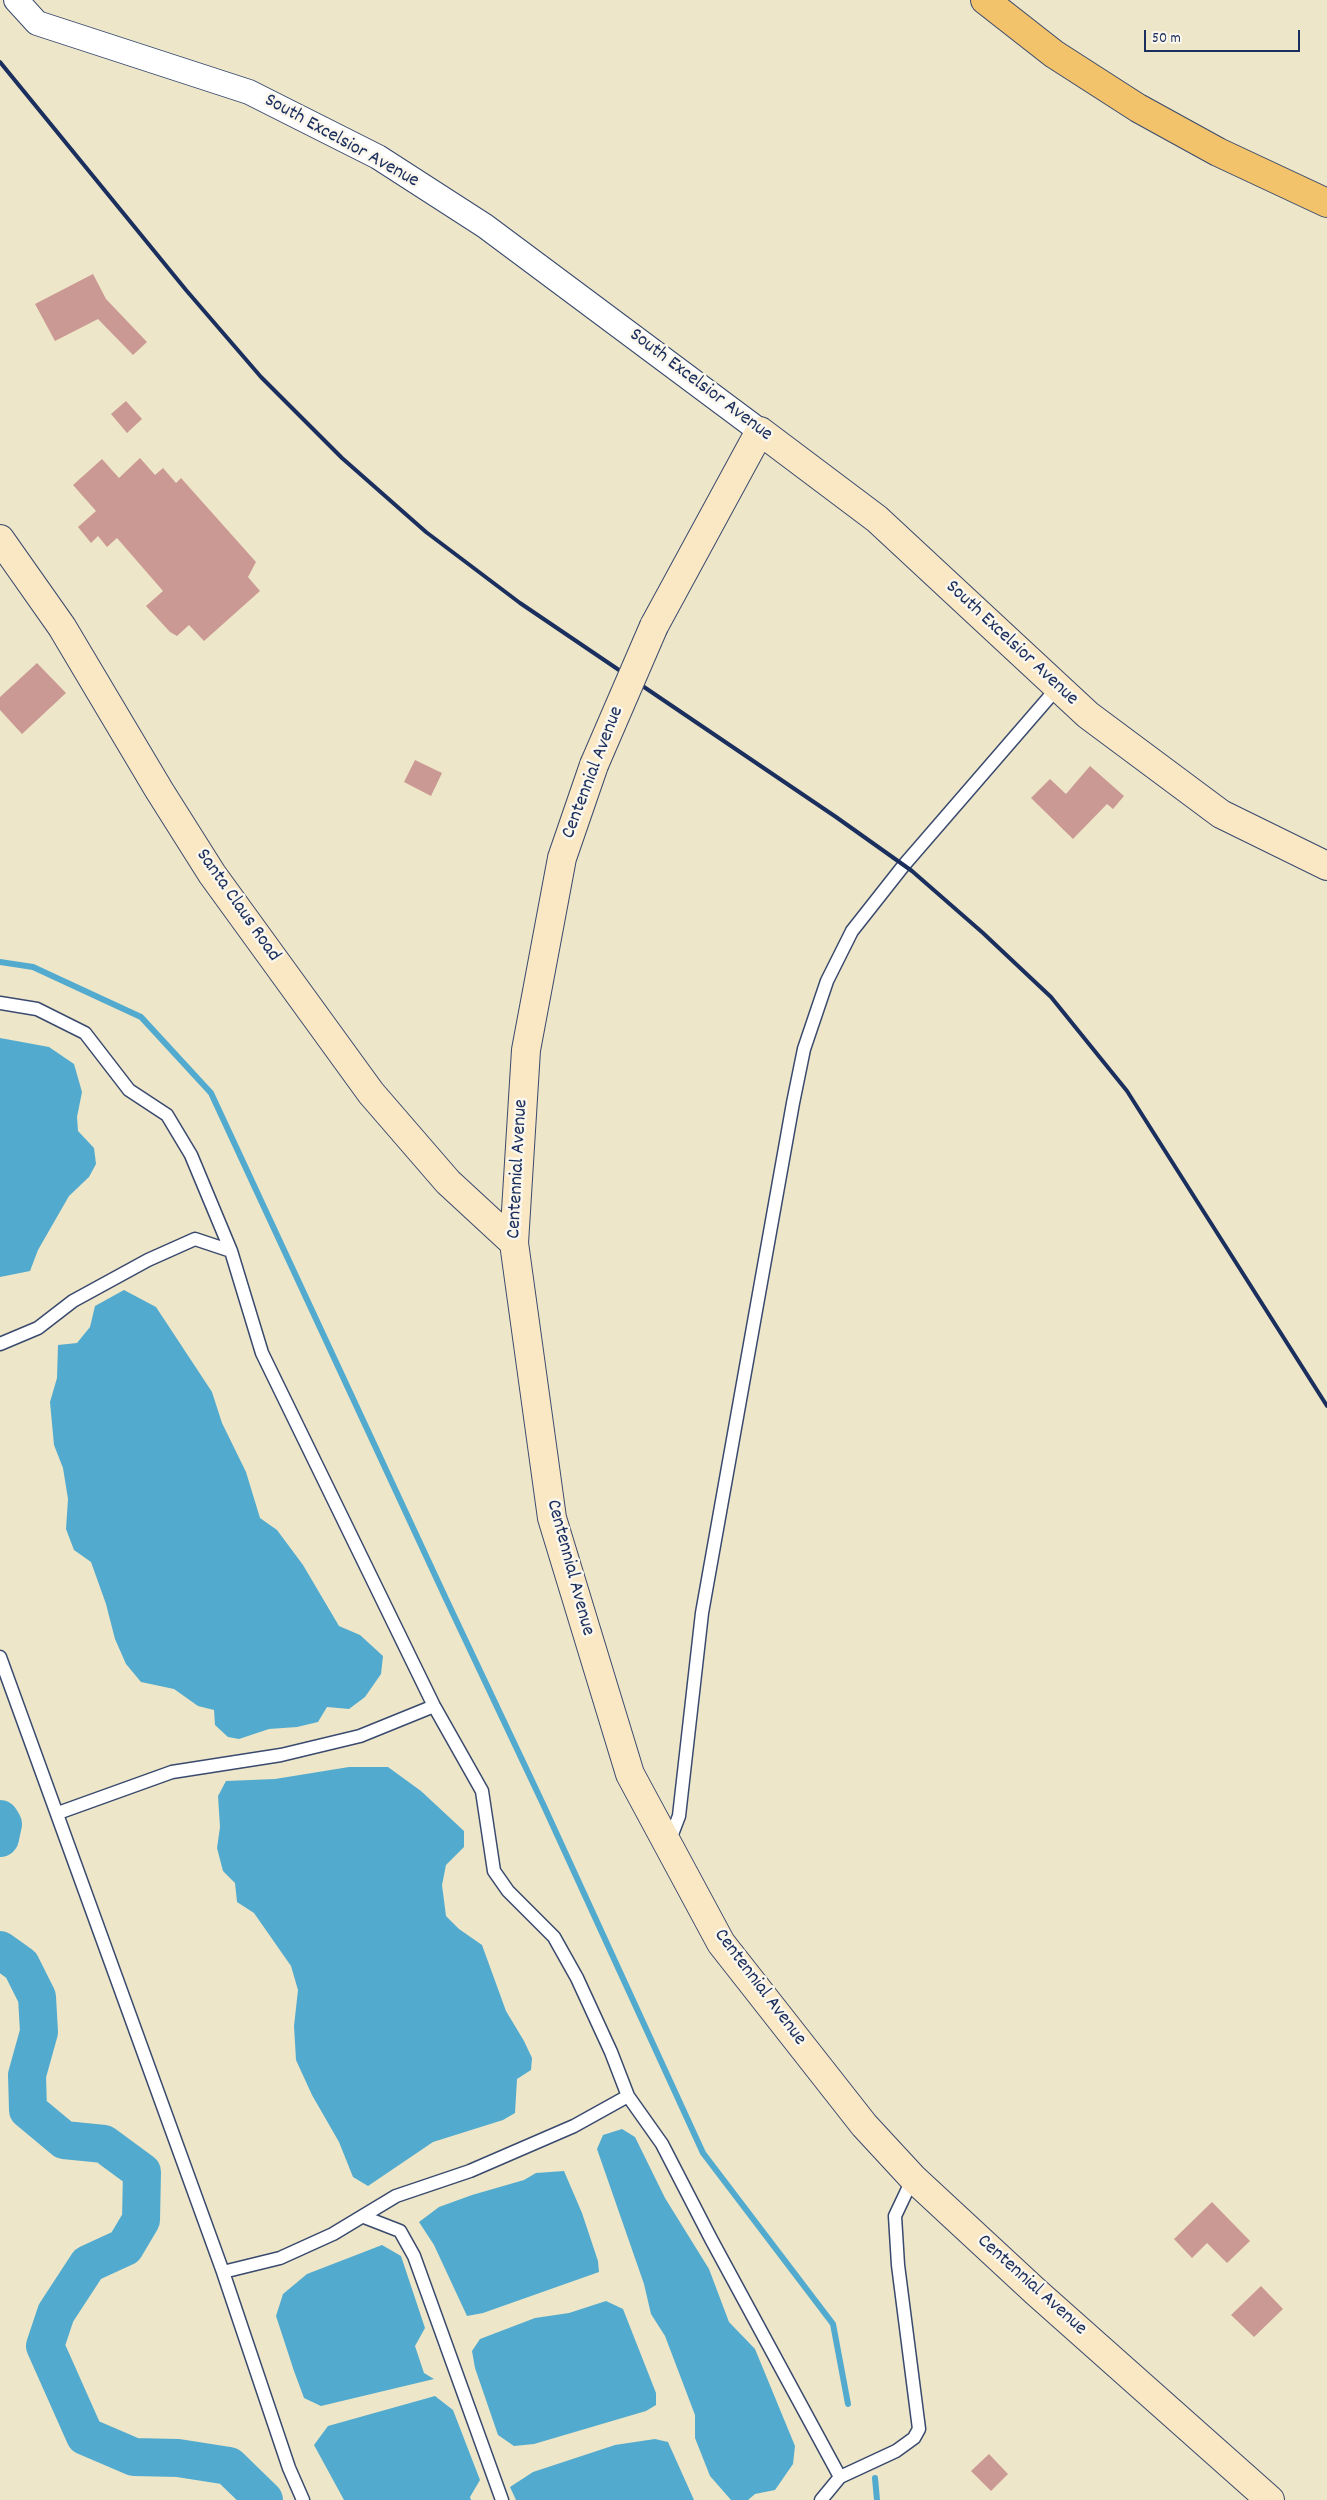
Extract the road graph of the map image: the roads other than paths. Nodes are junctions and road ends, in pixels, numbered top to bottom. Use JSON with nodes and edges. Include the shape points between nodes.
{"nodes":[{"id":1,"x":16,"y":0,"type":"edge"},
{"id":2,"x":985,"y":0,"type":"edge"},
{"id":3,"x":1327,"y":202,"type":"edge"},
{"id":4,"x":760,"y":431,"type":"junction"},
{"id":5,"x":0,"y":539,"type":"edge"},
{"id":6,"x":1058,"y":687,"type":"junction"},
{"id":7,"x":1327,"y":866,"type":"edge"},
{"id":8,"x":0,"y":1003,"type":"edge"},
{"id":9,"x":514,"y":1243,"type":"junction"},
{"id":10,"x":231,"y":1251,"type":"junction"},
{"id":11,"x":0,"y":1344,"type":"edge"},
{"id":12,"x":0,"y":1657,"type":"edge"},
{"id":13,"x":434,"y":1706,"type":"junction"},
{"id":14,"x":58,"y":1813,"type":"junction"},
{"id":15,"x":668,"y":1844,"type":"junction"},
{"id":16,"x":628,"y":2096,"type":"junction"},
{"id":17,"x":913,"y":2178,"type":"junction"},
{"id":18,"x":364,"y":2216,"type":"junction"},
{"id":19,"x":222,"y":2272,"type":"junction"},
{"id":20,"x":840,"y":2477,"type":"junction"},
{"id":21,"x":303,"y":2500,"type":"edge"},
{"id":22,"x":502,"y":2500,"type":"edge"},
{"id":23,"x":822,"y":2500,"type":"edge"},
{"id":24,"x":1270,"y":2500,"type":"edge"}],
"edges":[{"from":1,"to":4,"type":"street","name":"South Excelsior Avenue","via":[[37,24],[249,92],[378,157],[485,226]]},
{"from":2,"to":3,"type":"highway","via":[[1054,54],[1138,108],[1218,152]]},
{"from":4,"to":6,"type":"street","name":"South Excelsior Avenue","via":[[877,519]]},
{"from":4,"to":9,"type":"street","name":"Centennial Avenue","bridge":true,"via":[[654,626],[594,765],[562,858],[526,1050]]},
{"from":5,"to":9,"type":"street","name":"Santa Claus Road","via":[[62,627],[212,874],[371,1093],[448,1182]]},
{"from":6,"to":7,"type":"street","name":"South Excelsior Avenue","via":[[1088,715],[1221,814]]},
{"from":6,"to":15,"type":"lane","via":[[904,865],[852,932],[826,981],[804,1049],[792,1102],[702,1613],[679,1816]]},
{"from":8,"to":10,"type":"lane","via":[[37,1009],[85,1033],[130,1090],[167,1115],[191,1155]]},
{"from":9,"to":15,"type":"street","name":"Centennial Avenue","via":[[552,1518],[630,1774]]},
{"from":10,"to":11,"type":"lane","via":[[195,1239],[72,1300],[38,1328]]},
{"from":10,"to":13,"type":"lane","via":[[262,1353]]},
{"from":12,"to":14,"type":"lane"},
{"from":13,"to":14,"type":"lane","via":[[360,1736],[281,1755],[172,1772]]},
{"from":13,"to":16,"type":"lane","via":[[482,1790],[494,1871],[508,1891],[554,1937],[581,1986]]},
{"from":14,"to":19,"type":"lane"},
{"from":15,"to":17,"type":"street","name":"Centennial Avenue","via":[[721,1942],[864,2125]]},
{"from":16,"to":18,"type":"lane","via":[[574,2126],[470,2171],[396,2196]]},
{"from":16,"to":20,"type":"lane","via":[[662,2144]]},
{"from":17,"to":20,"type":"lane","via":[[895,2216],[918,2429],[914,2438],[896,2451]]},
{"from":17,"to":24,"type":"street","name":"Centennial Avenue"},
{"from":18,"to":19,"type":"lane","via":[[280,2258]]},
{"from":18,"to":22,"type":"lane","via":[[400,2231],[414,2256]]},
{"from":19,"to":21,"type":"lane"},
{"from":20,"to":23,"type":"lane"}]}
